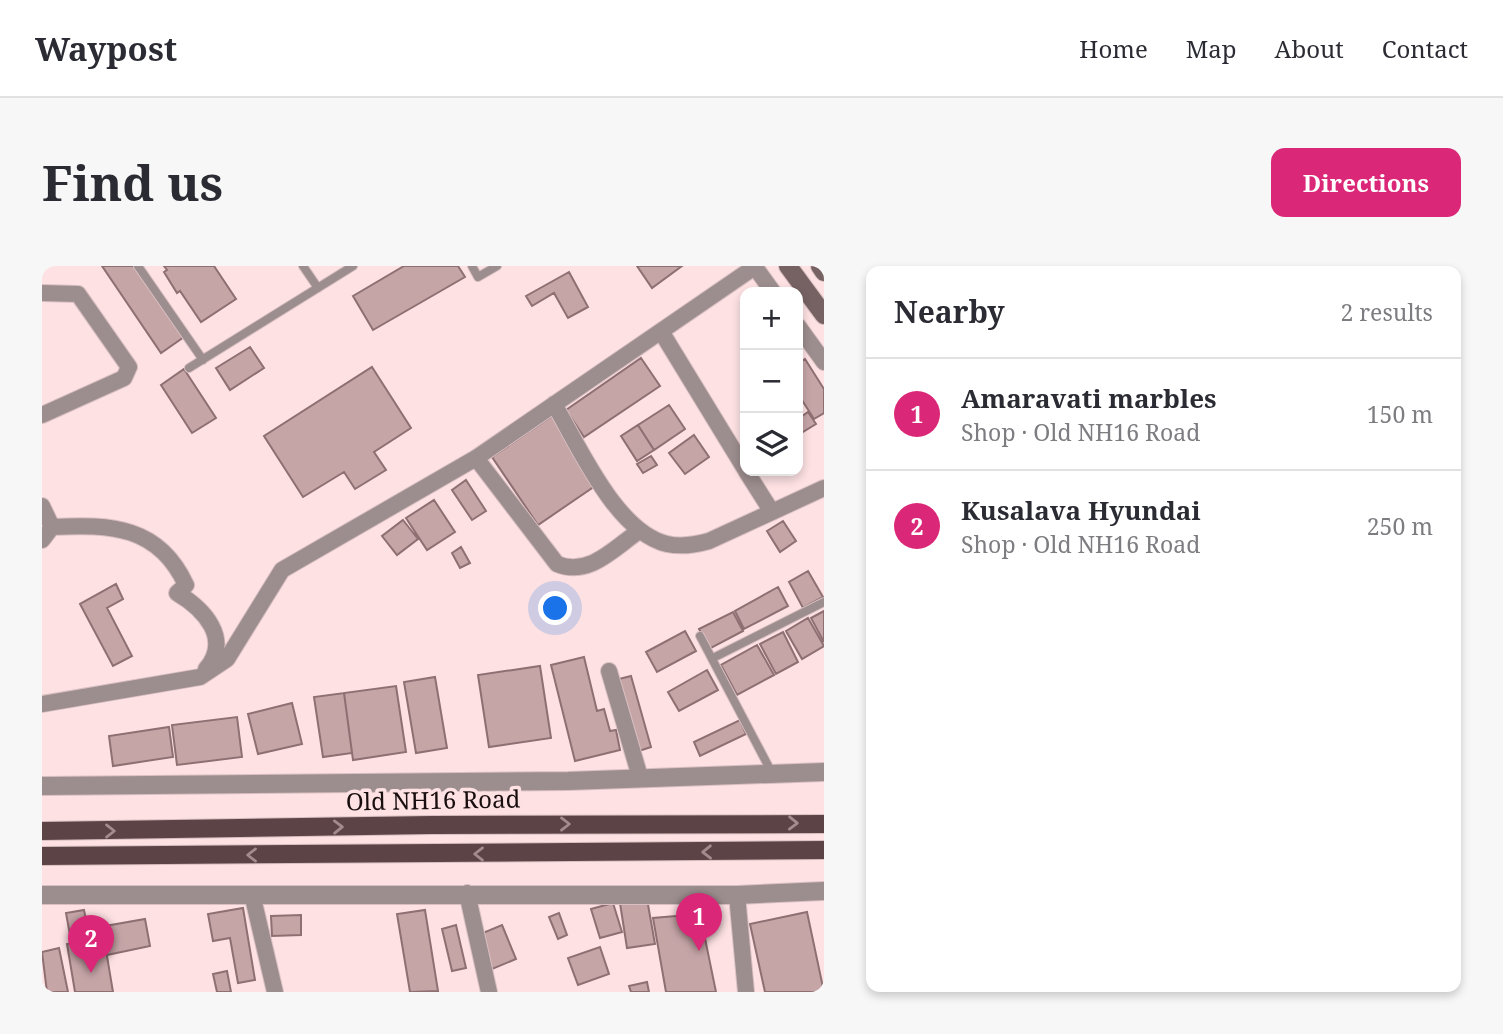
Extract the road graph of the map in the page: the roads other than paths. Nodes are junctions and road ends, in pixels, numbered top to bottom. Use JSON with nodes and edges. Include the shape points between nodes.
{"nodes":[{"id":1,"x":138,"y":266,"type":"edge"},
{"id":2,"x":303,"y":266,"type":"edge"},
{"id":3,"x":353,"y":266,"type":"edge"},
{"id":4,"x":472,"y":266,"type":"edge"},
{"id":5,"x":497,"y":266,"type":"edge"},
{"id":6,"x":755,"y":266,"type":"edge"},
{"id":7,"x":788,"y":266,"type":"edge"},
{"id":8,"x":820,"y":266,"type":"edge"},
{"id":9,"x":824,"y":272,"type":"edge"},
{"id":10,"x":770,"y":287,"type":"edge"},
{"id":11,"x":318,"y":288,"type":"junction"},
{"id":12,"x":42,"y":293,"type":"edge"},
{"id":13,"x":824,"y":315,"type":"edge"},
{"id":14,"x":662,"y":333,"type":"junction"},
{"id":15,"x":803,"y":333,"type":"edge"},
{"id":16,"x":203,"y":360,"type":"junction"},
{"id":17,"x":824,"y":362,"type":"edge"},
{"id":18,"x":190,"y":368,"type":"dead end"},
{"id":19,"x":554,"y":404,"type":"junction"},
{"id":20,"x":42,"y":415,"type":"edge"},
{"id":21,"x":476,"y":458,"type":"junction"},
{"id":22,"x":740,"y":460,"type":"edge"},
{"id":23,"x":750,"y":476,"type":"edge"},
{"id":24,"x":824,"y":488,"type":"edge"},
{"id":25,"x":42,"y":506,"type":"edge"},
{"id":26,"x":772,"y":512,"type":"junction"},
{"id":27,"x":639,"y":531,"type":"junction"},
{"id":28,"x":47,"y":533,"type":"edge"},
{"id":29,"x":824,"y":602,"type":"edge"},
{"id":30,"x":700,"y":636,"type":"dead end"},
{"id":31,"x":712,"y":658,"type":"junction"},
{"id":32,"x":609,"y":671,"type":"dead end"},
{"id":33,"x":200,"y":677,"type":"junction"},
{"id":34,"x":42,"y":704,"type":"edge"},
{"id":35,"x":824,"y":772,"type":"edge"},
{"id":36,"x":774,"y":776,"type":"junction"},
{"id":37,"x":640,"y":777,"type":"junction"},
{"id":38,"x":42,"y":786,"type":"edge"},
{"id":39,"x":824,"y":824,"type":"edge"},
{"id":40,"x":42,"y":831,"type":"edge"},
{"id":41,"x":824,"y":850,"type":"edge"},
{"id":42,"x":42,"y":856,"type":"edge"},
{"id":43,"x":824,"y":891,"type":"edge"},
{"id":44,"x":467,"y":893,"type":"junction"},
{"id":45,"x":252,"y":894,"type":"junction"},
{"id":46,"x":42,"y":895,"type":"edge"},
{"id":47,"x":737,"y":895,"type":"junction"},
{"id":48,"x":275,"y":992,"type":"edge"},
{"id":49,"x":489,"y":992,"type":"edge"},
{"id":50,"x":746,"y":992,"type":"edge"}],
"edges":[{"from":1,"to":16,"type":"lane"},
{"from":2,"to":11,"type":"lane"},
{"from":3,"to":11,"type":"lane"},
{"from":4,"to":5,"type":"lane","via":[[478,277]]},
{"from":6,"to":10,"type":"street"},
{"from":6,"to":14,"type":"street"},
{"from":7,"to":13,"type":"main road"},
{"from":8,"to":9,"type":"main road"},
{"from":11,"to":16,"type":"lane"},
{"from":12,"to":20,"type":"street","via":[[78,294],[129,367],[124,378]]},
{"from":14,"to":19,"type":"street"},
{"from":14,"to":22,"type":"street"},
{"from":15,"to":17,"type":"street"},
{"from":16,"to":18,"type":"lane"},
{"from":19,"to":21,"type":"street"},
{"from":19,"to":27,"type":"street","via":[[611,499]]},
{"from":21,"to":27,"type":"street","via":[[557,564],[572,570],[585,568]]},
{"from":21,"to":33,"type":"street","via":[[282,570],[227,659]]},
{"from":23,"to":26,"type":"street"},
{"from":24,"to":26,"type":"street"},
{"from":25,"to":28,"type":"street"},
{"from":26,"to":27,"type":"street","via":[[689,546],[667,544]]},
{"from":28,"to":33,"type":"street","via":[[117,527],[160,546],[186,584],[177,593],[213,624],[217,648]]},
{"from":29,"to":31,"type":"lane"},
{"from":30,"to":31,"type":"lane"},
{"from":31,"to":36,"type":"lane"},
{"from":32,"to":37,"type":"street"},
{"from":33,"to":34,"type":"street"},
{"from":35,"to":36,"type":"street"},
{"from":36,"to":37,"type":"street"},
{"from":37,"to":38,"type":"street"},
{"from":40,"to":39,"type":"main road","name":"Old NH16 Road","one_way":true},
{"from":41,"to":42,"type":"main road","one_way":true},
{"from":43,"to":47,"type":"street"},
{"from":44,"to":45,"type":"street"},
{"from":44,"to":47,"type":"street"},
{"from":44,"to":49,"type":"street"},
{"from":45,"to":46,"type":"street"},
{"from":45,"to":48,"type":"street"},
{"from":47,"to":50,"type":"street"}]}
